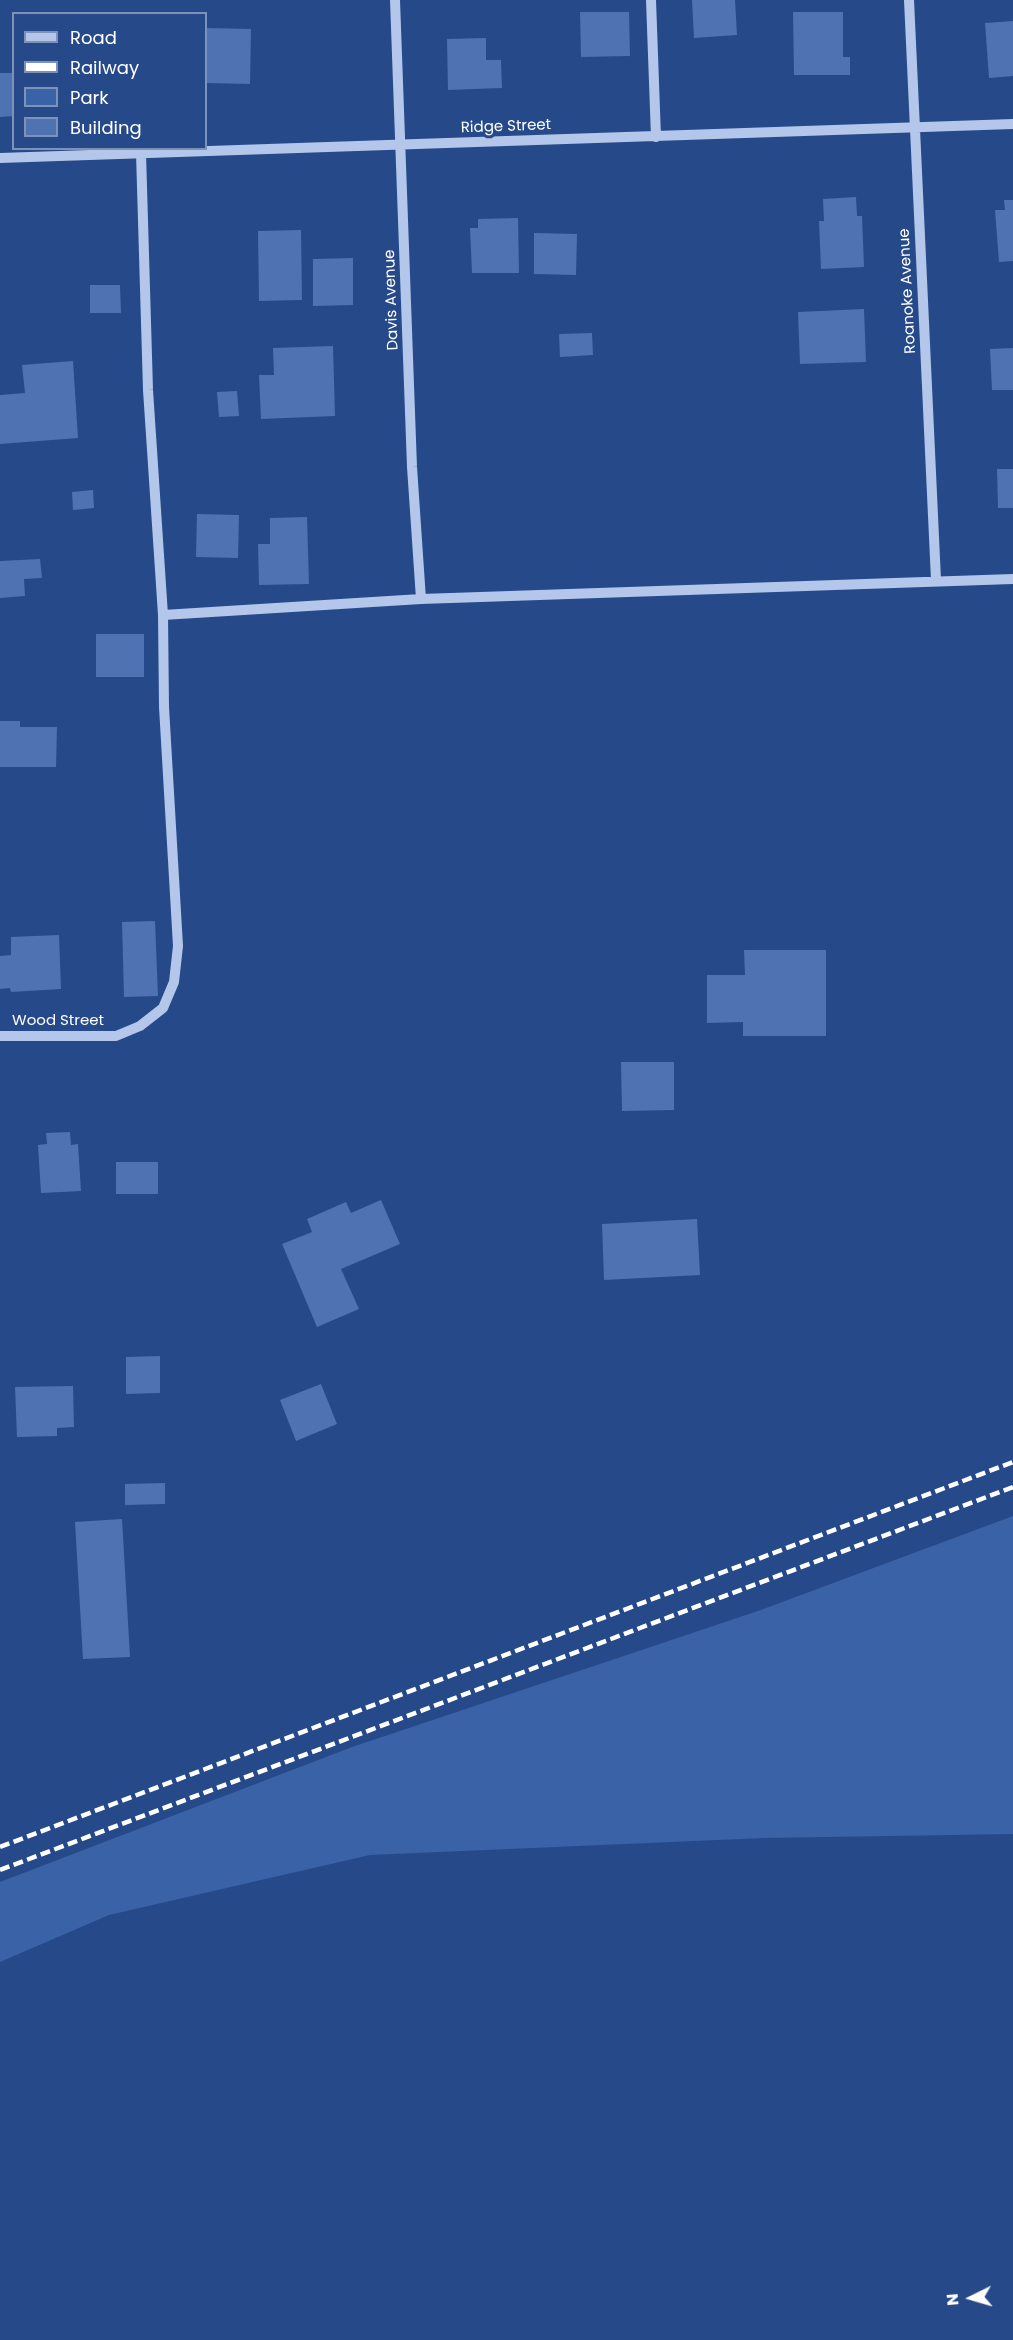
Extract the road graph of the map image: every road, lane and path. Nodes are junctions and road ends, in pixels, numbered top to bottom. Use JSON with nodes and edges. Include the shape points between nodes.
{"nodes":[{"id":1,"x":395,"y":0,"type":"edge"},
{"id":2,"x":651,"y":0,"type":"edge"},
{"id":3,"x":909,"y":0,"type":"edge"},
{"id":4,"x":1013,"y":124,"type":"edge"},
{"id":5,"x":916,"y":128,"type":"junction"},
{"id":6,"x":656,"y":136,"type":"junction"},
{"id":7,"x":402,"y":145,"type":"junction"},
{"id":8,"x":141,"y":153,"type":"junction"},
{"id":9,"x":0,"y":158,"type":"edge"},
{"id":10,"x":1013,"y":579,"type":"edge"},
{"id":11,"x":936,"y":580,"type":"junction"},
{"id":12,"x":421,"y":599,"type":"junction"},
{"id":13,"x":163,"y":615,"type":"junction"},
{"id":14,"x":0,"y":1036,"type":"edge"}],
"edges":[{"from":1,"to":7,"type":"street","name":"Davis Avenue"},
{"from":2,"to":6,"type":"street"},
{"from":3,"to":5,"type":"street","name":"Roanoke Avenue"},
{"from":4,"to":5,"type":"street","name":"Ridge Street"},
{"from":5,"to":6,"type":"street","name":"Ridge Street"},
{"from":5,"to":11,"type":"street","name":"Roanoke Avenue"},
{"from":6,"to":7,"type":"street","name":"Ridge Street"},
{"from":7,"to":8,"type":"street","name":"Ridge Street"},
{"from":7,"to":12,"type":"street","name":"Davis Avenue","via":[[412,467]]},
{"from":8,"to":9,"type":"street","name":"Ridge Street"},
{"from":8,"to":13,"type":"street","via":[[148,390]]},
{"from":10,"to":11,"type":"street"},
{"from":11,"to":12,"type":"street"},
{"from":12,"to":13,"type":"street"},
{"from":13,"to":14,"type":"street","name":"Wood Street","via":[[164,707],[178,946],[174,982],[163,1008],[140,1026],[116,1036]]}]}
